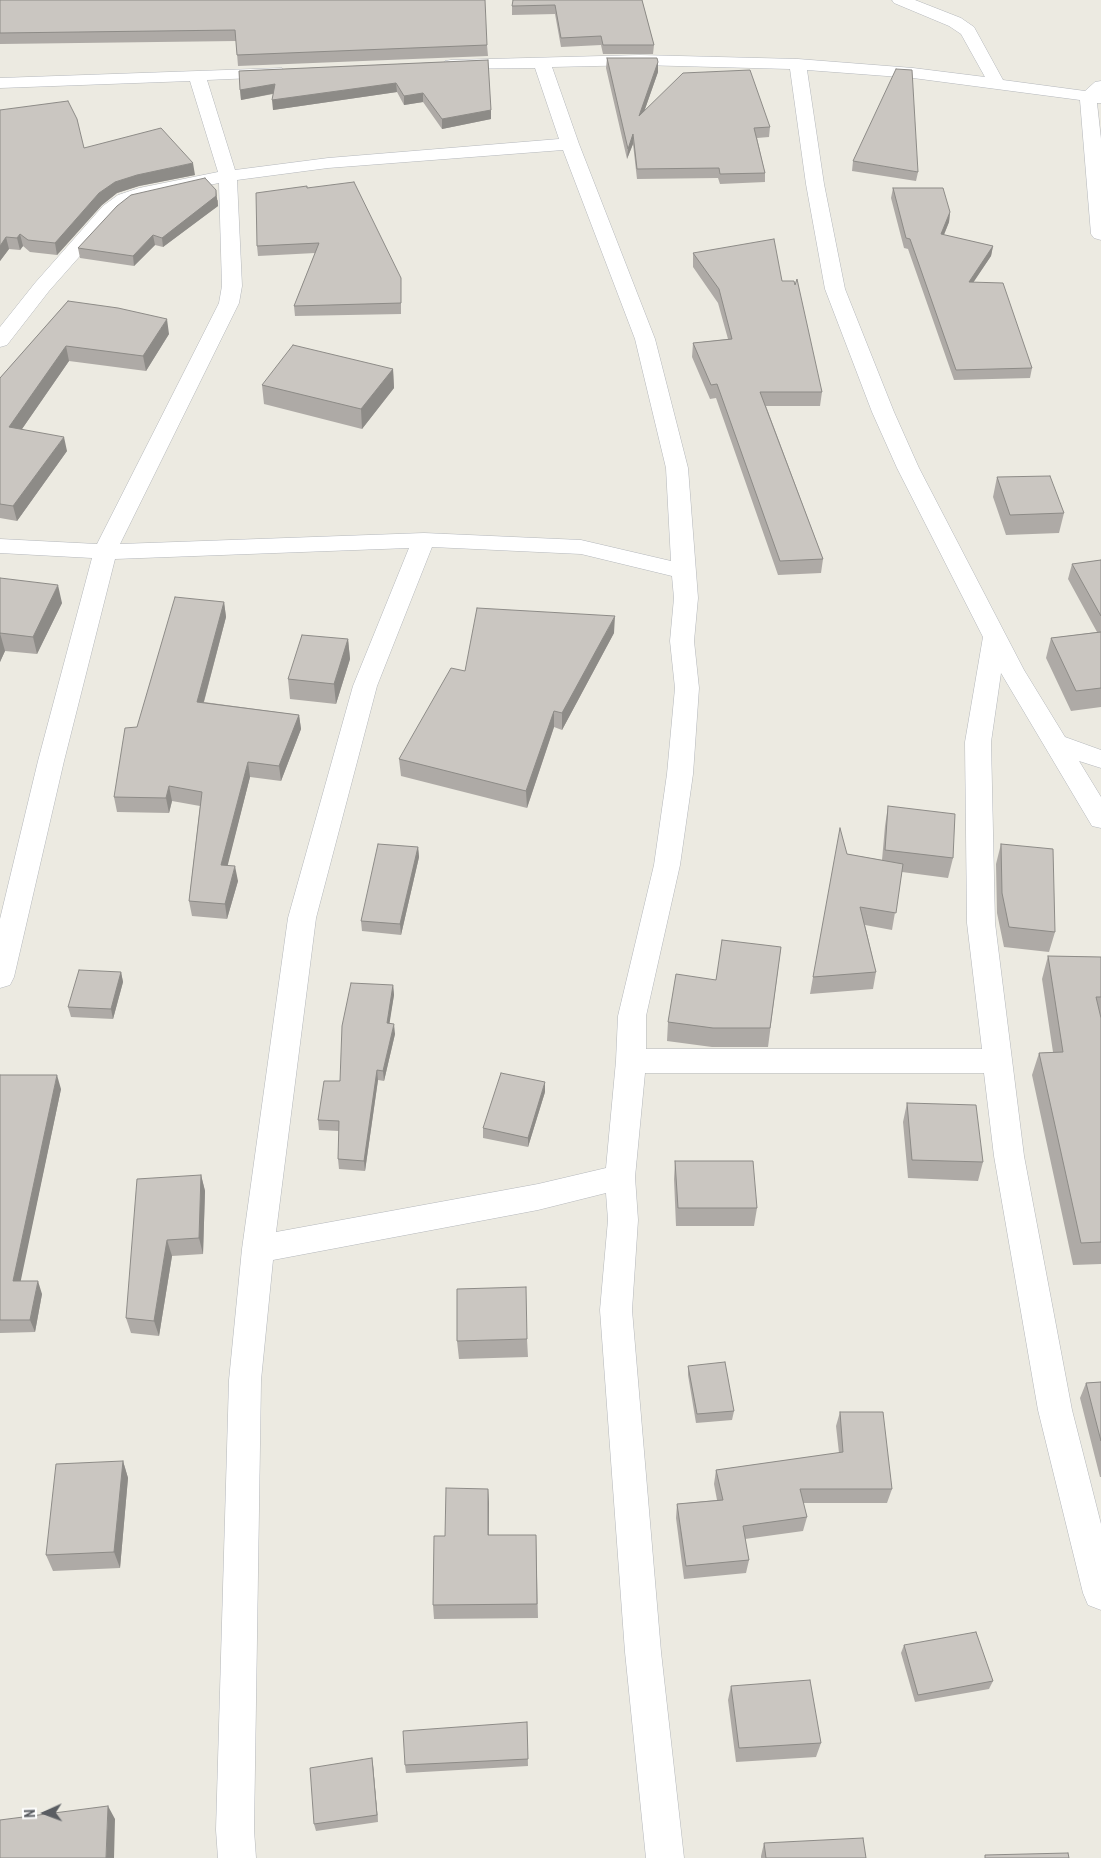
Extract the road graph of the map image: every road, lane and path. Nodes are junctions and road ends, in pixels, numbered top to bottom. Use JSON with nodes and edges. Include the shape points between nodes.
{"nodes":[{"id":1,"x":900,"y":0,"type":"edge"},
{"id":2,"x":541,"y":62,"type":"junction"},
{"id":3,"x":798,"y":64,"type":"junction"},
{"id":4,"x":436,"y":66,"type":"edge"},
{"id":5,"x":290,"y":71,"type":"edge"},
{"id":6,"x":197,"y":75,"type":"junction"},
{"id":7,"x":0,"y":83,"type":"edge"},
{"id":8,"x":997,"y":84,"type":"junction"},
{"id":9,"x":1097,"y":94,"type":"edge"},
{"id":10,"x":570,"y":144,"type":"junction"},
{"id":11,"x":228,"y":176,"type":"junction"},
{"id":12,"x":1101,"y":234,"type":"edge"},
{"id":13,"x":0,"y":341,"type":"edge"},
{"id":14,"x":424,"y":540,"type":"junction"},
{"id":15,"x":0,"y":546,"type":"edge"},
{"id":16,"x":105,"y":552,"type":"junction"},
{"id":17,"x":682,"y":571,"type":"junction"},
{"id":18,"x":995,"y":636,"type":"junction"},
{"id":19,"x":1053,"y":742,"type":"junction"},
{"id":20,"x":1101,"y":759,"type":"edge"},
{"id":21,"x":1101,"y":819,"type":"edge"},
{"id":22,"x":0,"y":977,"type":"edge"},
{"id":23,"x":631,"y":1060,"type":"junction"},
{"id":24,"x":998,"y":1061,"type":"junction"},
{"id":25,"x":620,"y":1177,"type":"junction"},
{"id":26,"x":258,"y":1250,"type":"junction"},
{"id":27,"x":1101,"y":1593,"type":"edge"},
{"id":28,"x":237,"y":1858,"type":"edge"},
{"id":29,"x":665,"y":1858,"type":"edge"}],
"edges":[{"from":1,"to":8,"type":"street","via":[[955,22],[968,31]]},
{"from":2,"to":3,"type":"street","via":[[660,60]]},
{"from":2,"to":4,"type":"street"},
{"from":2,"to":10,"type":"street"},
{"from":3,"to":8,"type":"street","via":[[914,73]]},
{"from":3,"to":18,"type":"street","via":[[815,184],[837,295],[882,412]]},
{"from":5,"to":6,"type":"street"},
{"from":6,"to":7,"type":"street"},
{"from":6,"to":11,"type":"street"},
{"from":8,"to":9,"type":"street"},
{"from":9,"to":12,"type":"street"},
{"from":10,"to":11,"type":"street","via":[[328,163]]},
{"from":10,"to":17,"type":"street","via":[[645,338],[677,468]]},
{"from":11,"to":13,"type":"street","via":[[125,199],[110,210],[42,287]]},
{"from":11,"to":16,"type":"street","via":[[232,286],[229,303]]},
{"from":14,"to":16,"type":"street"},
{"from":14,"to":17,"type":"street","via":[[553,544]]},
{"from":14,"to":26,"type":"street","via":[[364,686],[302,918]]},
{"from":15,"to":16,"type":"street"},
{"from":16,"to":22,"type":"street","via":[[51,760]]},
{"from":17,"to":23,"type":"street","via":[[686,598],[682,641],[687,688],[680,774],[668,865],[632,1016]]},
{"from":18,"to":19,"type":"street"},
{"from":18,"to":24,"type":"street","via":[[978,742],[981,923]]},
{"from":19,"to":20,"type":"street"},
{"from":19,"to":21,"type":"street"},
{"from":23,"to":24,"type":"street"},
{"from":23,"to":25,"type":"street"},
{"from":24,"to":27,"type":"street","via":[[1009,1156],[1055,1410]]},
{"from":25,"to":26,"type":"street","via":[[538,1197]]},
{"from":25,"to":29,"type":"street","via":[[623,1220],[616,1310],[643,1652]]},
{"from":26,"to":28,"type":"street","via":[[244,1380],[235,1820]]}]}
